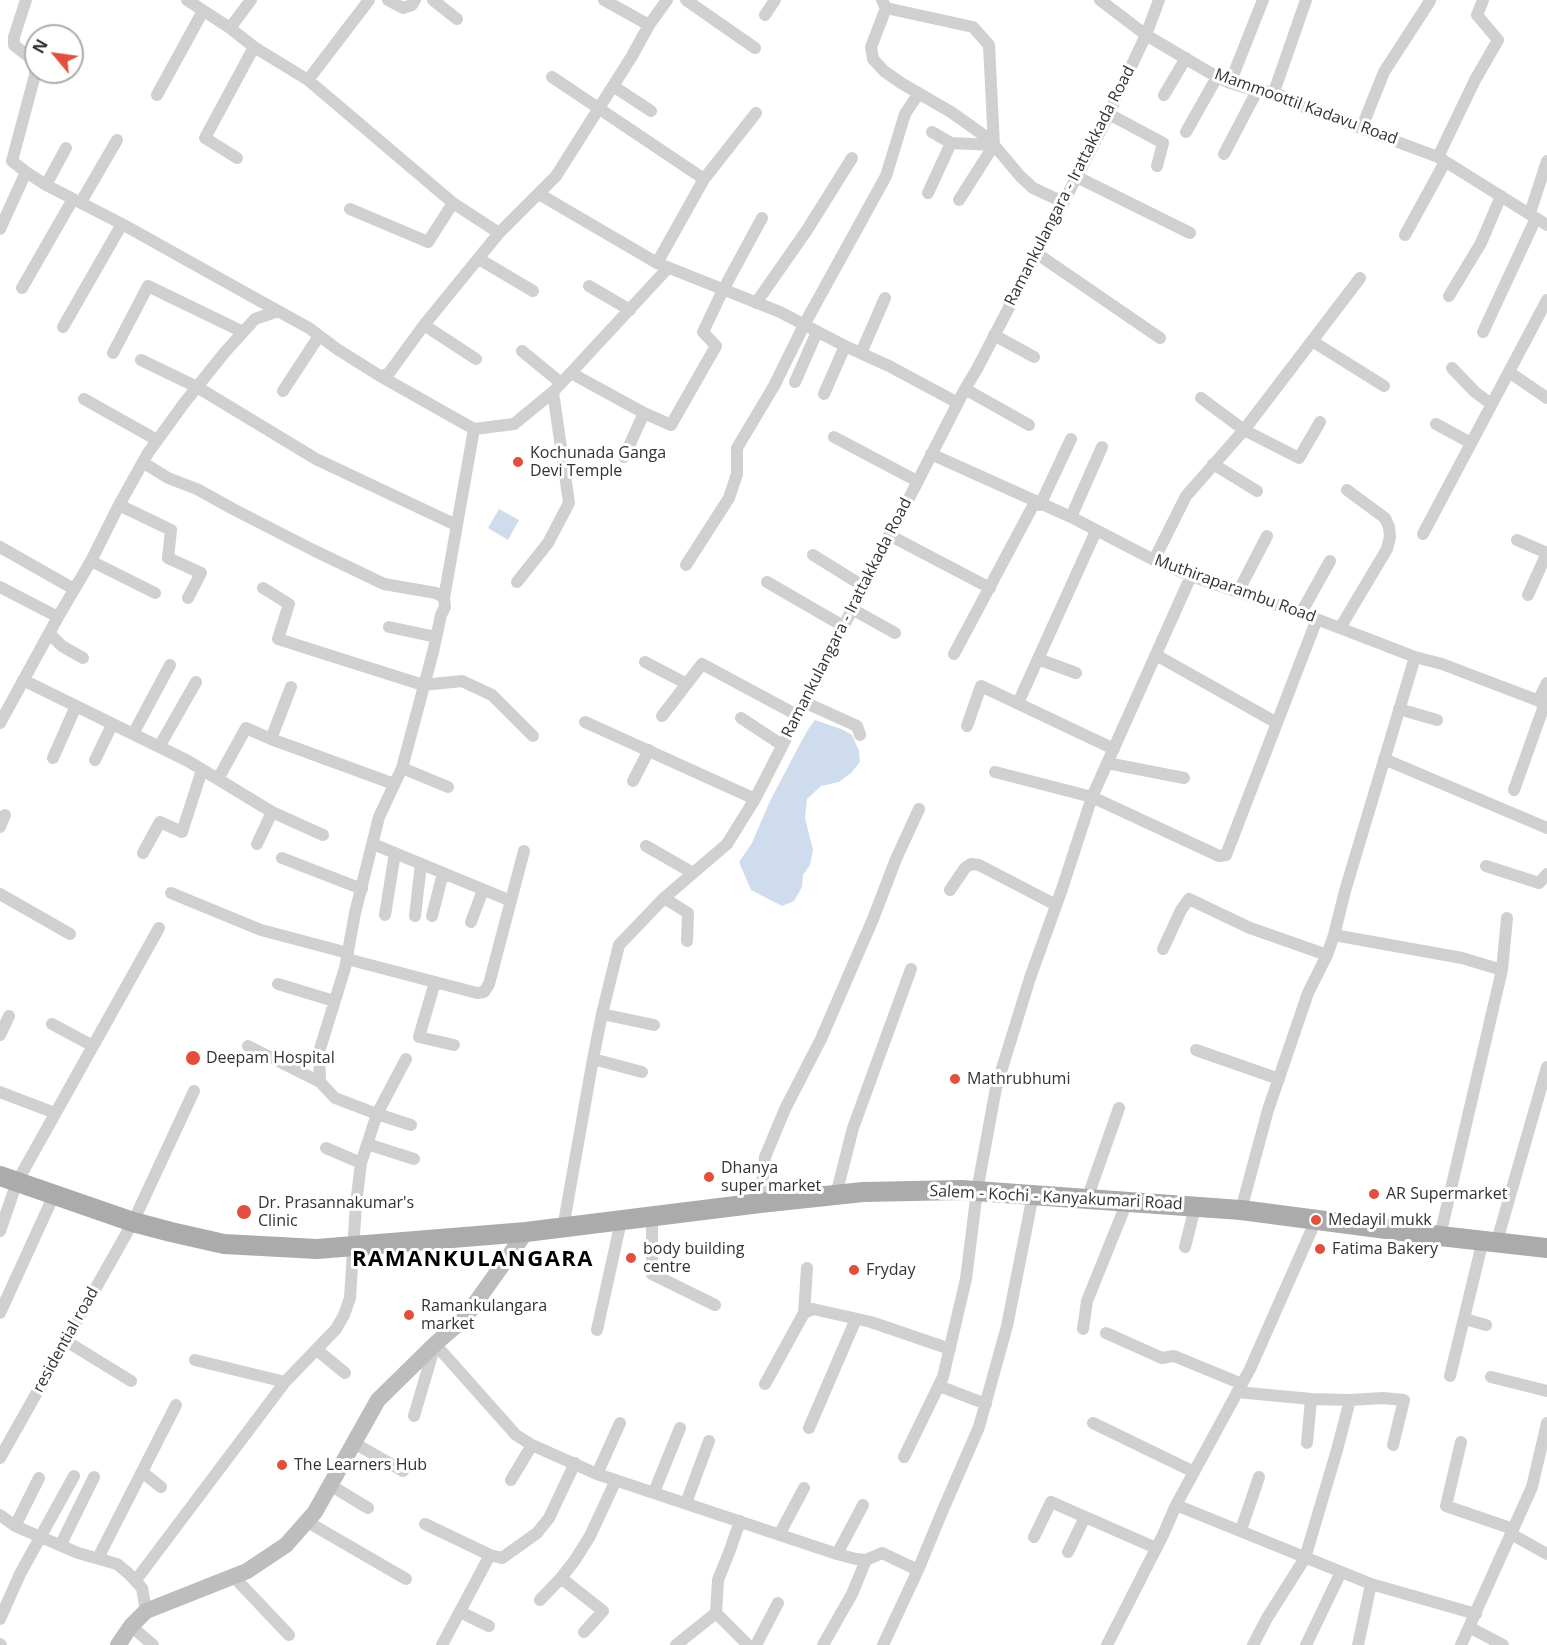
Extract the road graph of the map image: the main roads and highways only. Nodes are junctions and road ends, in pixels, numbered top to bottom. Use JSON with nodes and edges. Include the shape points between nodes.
{"nodes":[{"id":1,"x":9,"y":1179,"type":"edge"},
{"id":2,"x":526,"y":1232,"type":"junction"},
{"id":3,"x":1547,"y":1248,"type":"edge"},
{"id":4,"x":118,"y":1645,"type":"edge"}],
"edges":[{"from":1,"to":2,"type":"main road","name":"Salem - Kochi - Kanyakumari Road","via":[[133,1222],[224,1244],[317,1249]]},
{"from":2,"to":3,"type":"main road","name":"Salem - Kochi - Kanyakumari Road","via":[[874,1191],[962,1190],[1240,1210]]},
{"from":2,"to":4,"type":"main road","via":[[464,1319],[378,1400],[315,1512],[286,1545],[247,1571],[146,1611]]}]}
